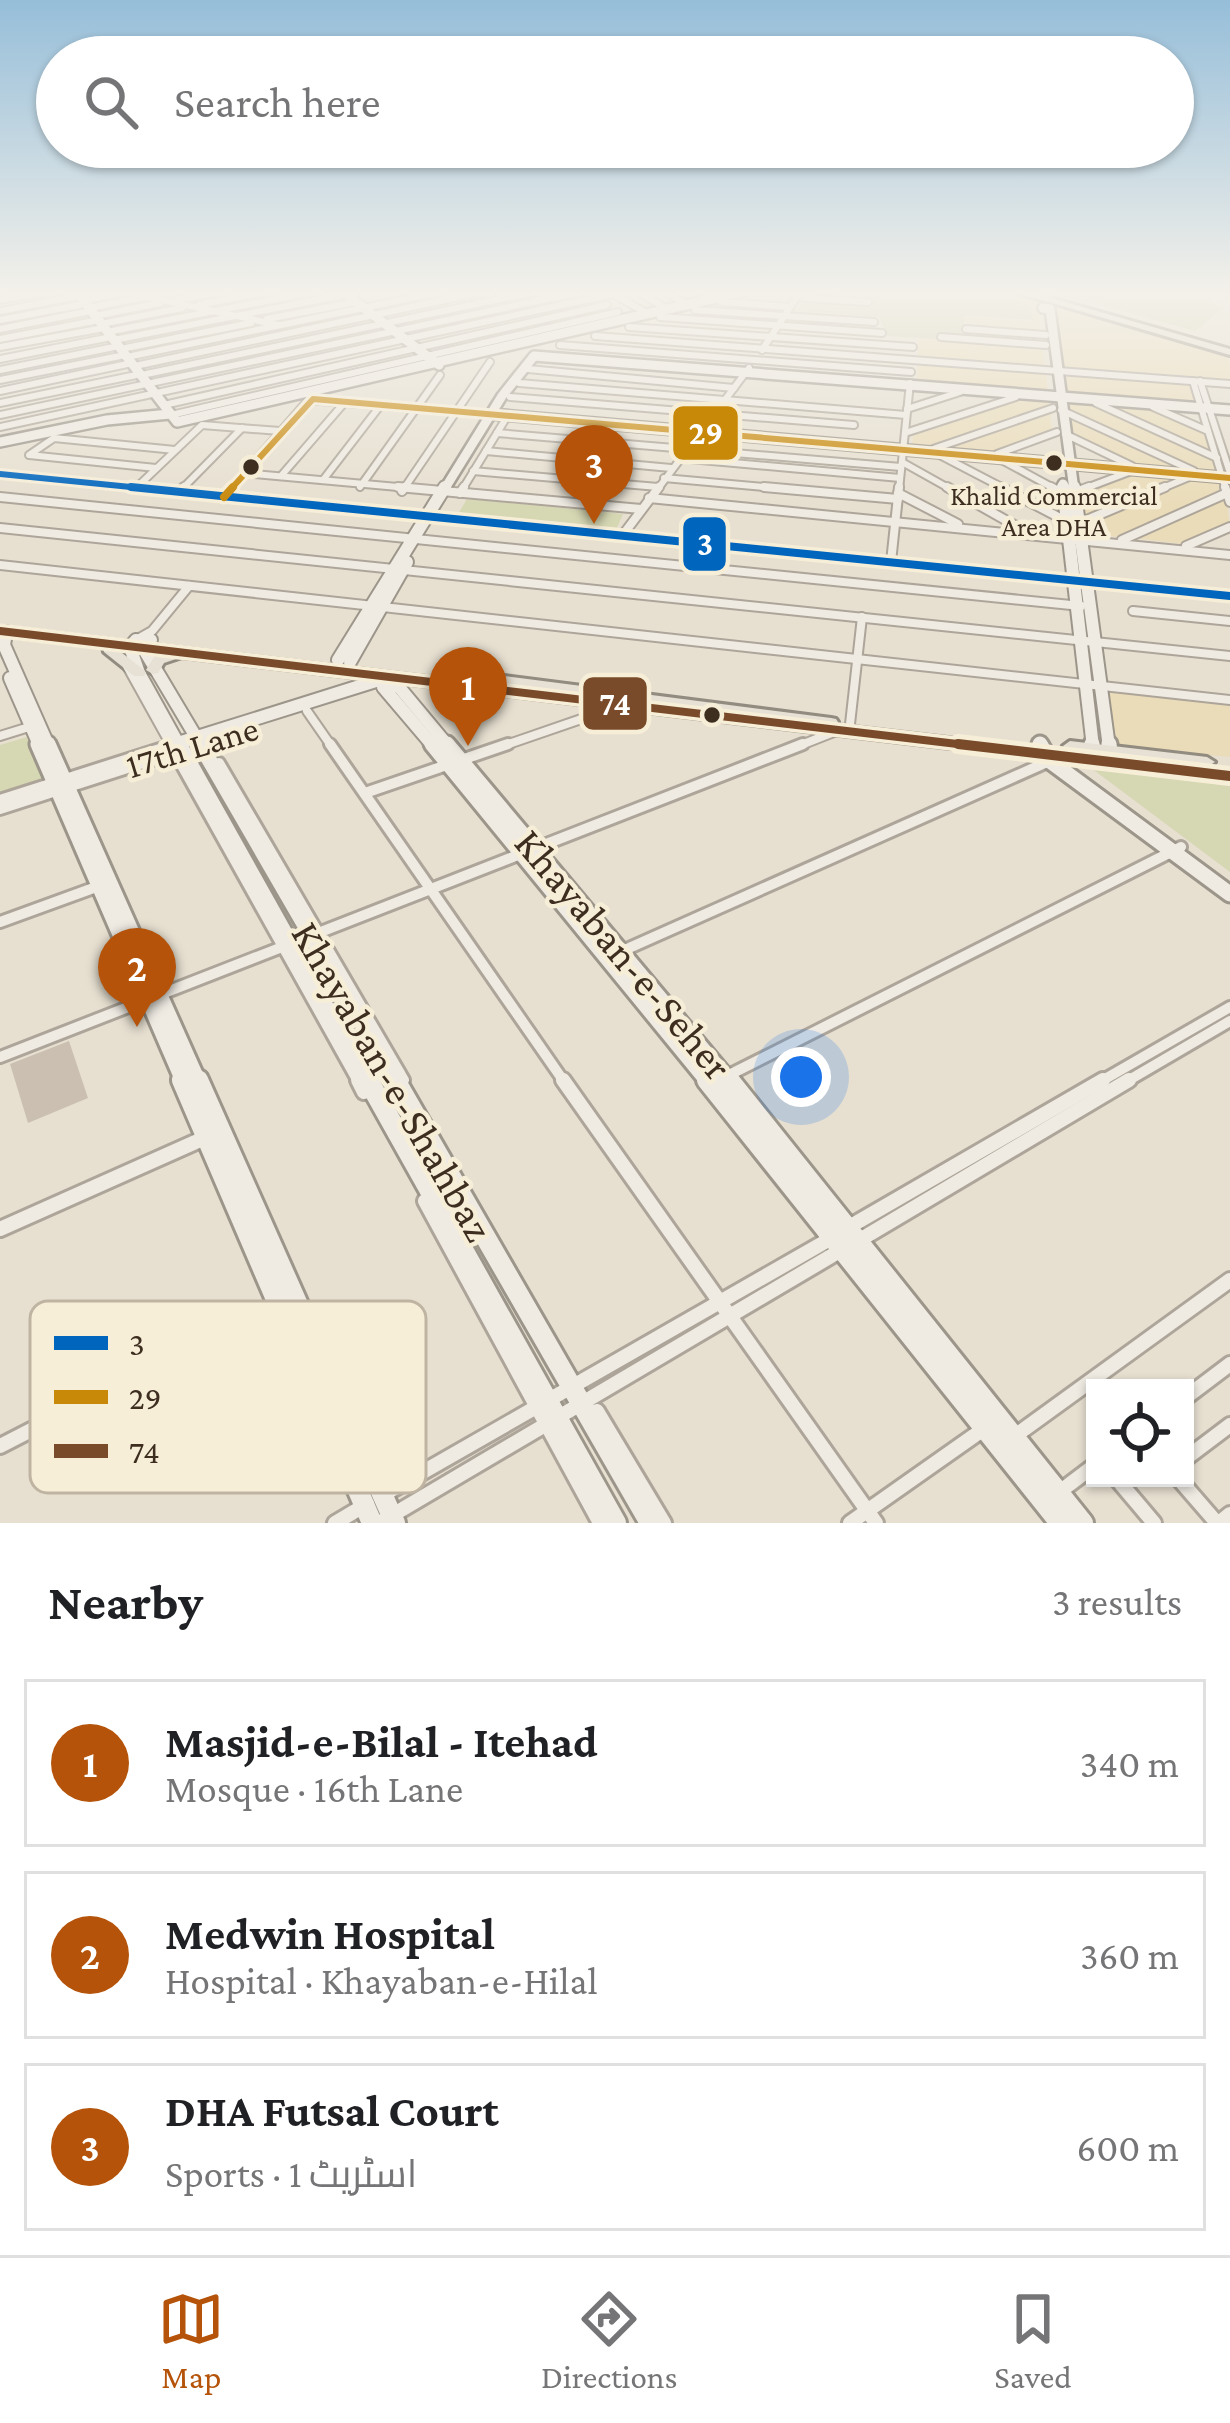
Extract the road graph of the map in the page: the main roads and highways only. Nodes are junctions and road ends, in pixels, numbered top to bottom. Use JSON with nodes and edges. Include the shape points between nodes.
{"nodes":[{"id":1,"x":2,"y":629,"type":"edge"},
{"id":2,"x":139,"y":644,"type":"junction"},
{"id":3,"x":208,"y":656,"type":"junction"},
{"id":4,"x":1050,"y":752,"type":"junction"},
{"id":5,"x":1110,"y":756,"type":"junction"},
{"id":6,"x":1230,"y":765,"type":"edge"},
{"id":7,"x":1230,"y":776,"type":"edge"}],
"edges":[{"from":1,"to":2,"type":"main road"},
{"from":1,"to":2,"type":"main road"},
{"from":2,"to":3,"type":"main road"},
{"from":2,"to":3,"type":"main road","via":[[149,668],[171,656]]},
{"from":2,"to":4,"type":"main road","via":[[344,661]]},
{"from":3,"to":4,"type":"main road"},
{"from":4,"to":5,"type":"main road"},
{"from":5,"to":6,"type":"main road"},
{"from":5,"to":7,"type":"main road"}]}
